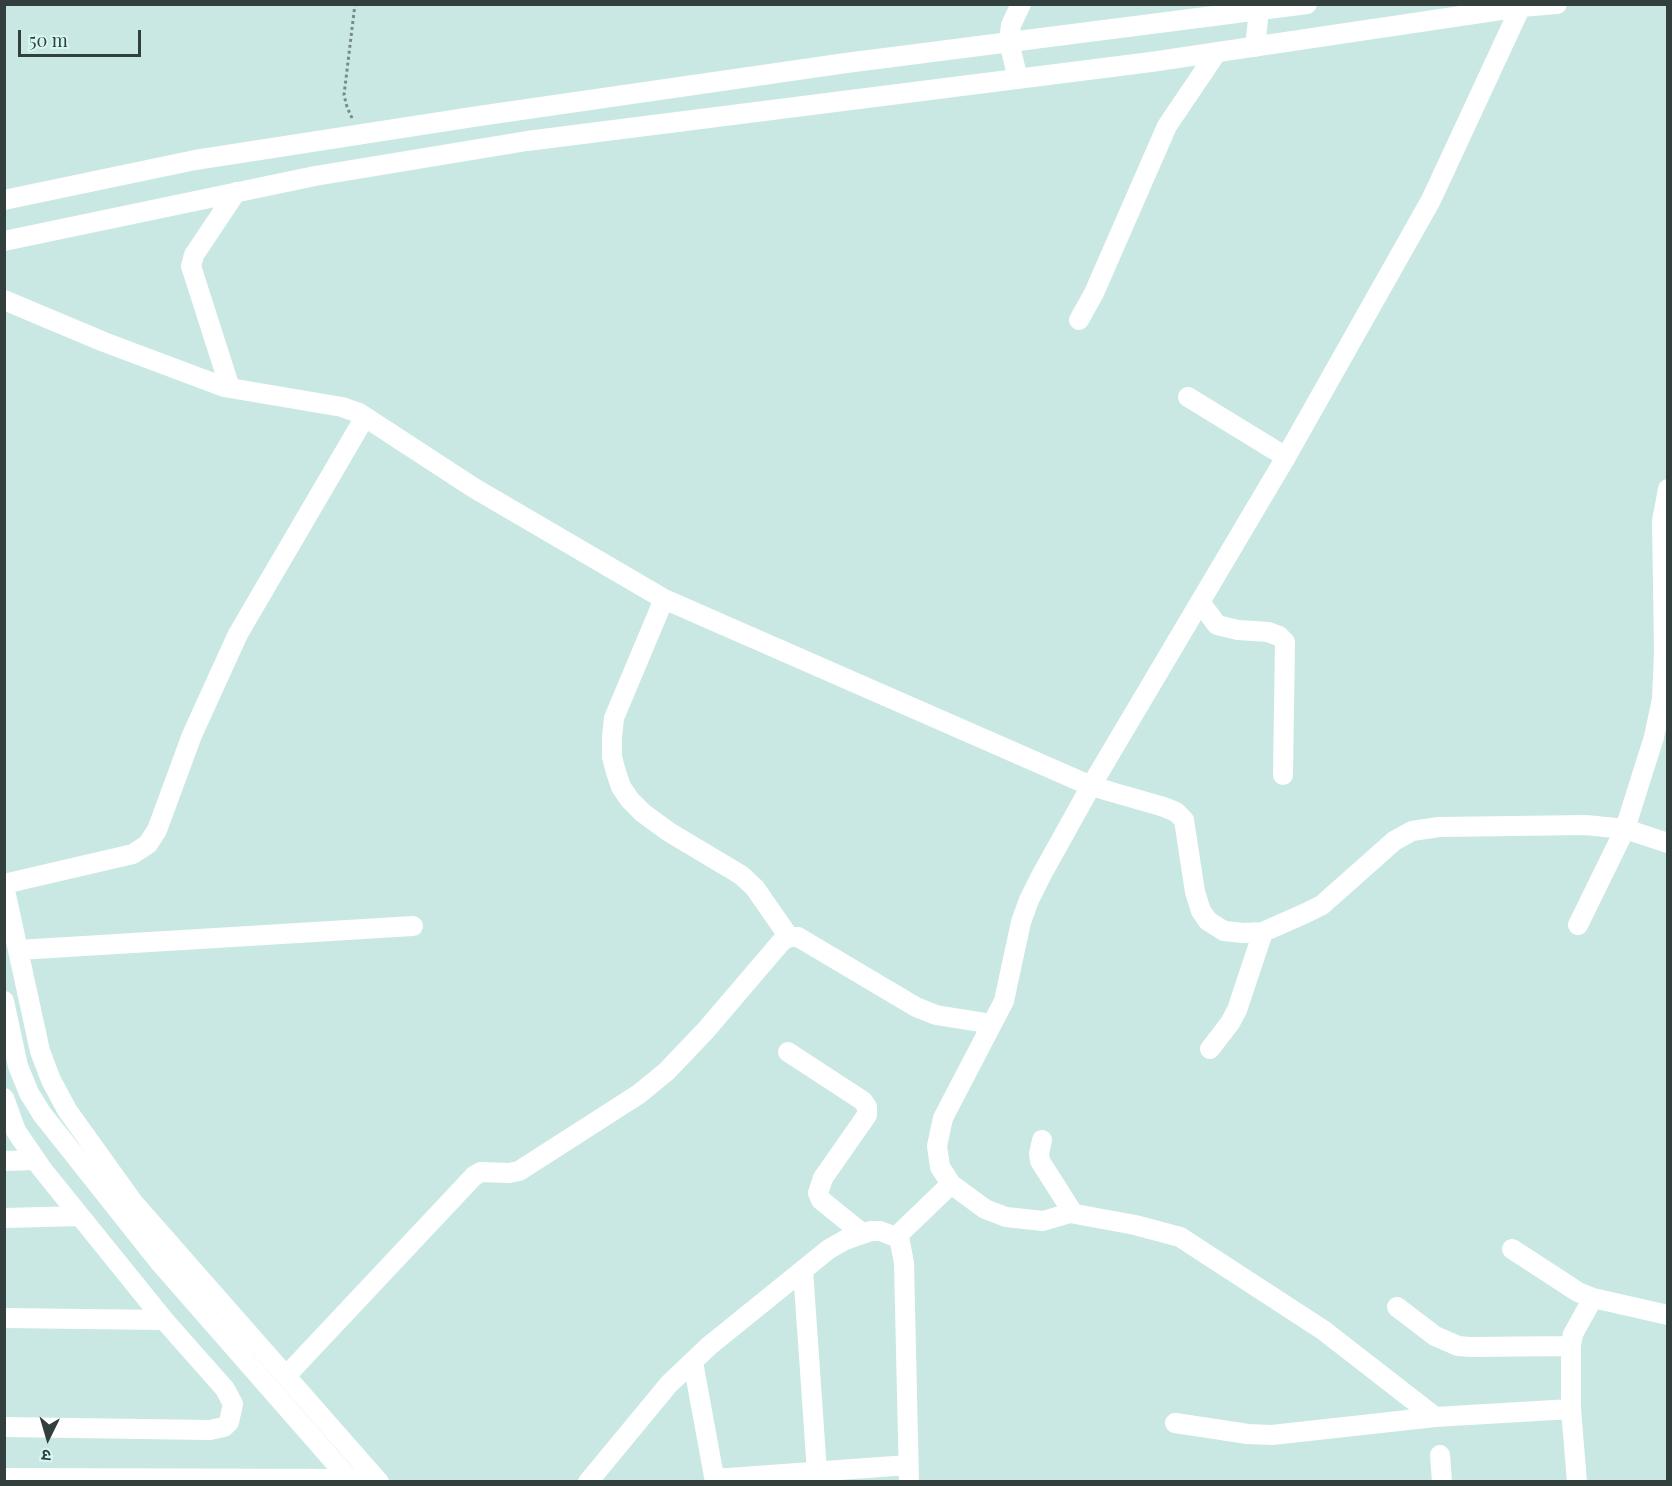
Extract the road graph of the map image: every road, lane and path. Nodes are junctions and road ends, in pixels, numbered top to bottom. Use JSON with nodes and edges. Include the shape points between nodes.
{"nodes":[{"id":1,"x":355,"y":4,"type":"edge"},
{"id":2,"x":1021,"y":4,"type":"edge"},
{"id":3,"x":1307,"y":4,"type":"edge"},
{"id":4,"x":1557,"y":4,"type":"edge"},
{"id":5,"x":1521,"y":6,"type":"edge"},
{"id":6,"x":1259,"y":10,"type":"junction"},
{"id":7,"x":1009,"y":42,"type":"junction"},
{"id":8,"x":1255,"y":46,"type":"junction"},
{"id":9,"x":1217,"y":52,"type":"junction"},
{"id":10,"x":1018,"y":79,"type":"junction"},
{"id":11,"x":702,"y":84,"type":"junction"},
{"id":12,"x":710,"y":117,"type":"junction"},
{"id":13,"x":363,"y":134,"type":"junction"},
{"id":14,"x":325,"y":140,"type":"junction"},
{"id":15,"x":330,"y":174,"type":"junction"},
{"id":16,"x":236,"y":192,"type":"junction"},
{"id":17,"x":4,"y":200,"type":"edge"},
{"id":18,"x":4,"y":241,"type":"edge"},
{"id":19,"x":4,"y":300,"type":"edge"},
{"id":20,"x":1079,"y":320,"type":"dead end"},
{"id":21,"x":230,"y":388,"type":"junction"},
{"id":22,"x":1188,"y":396,"type":"dead end"},
{"id":23,"x":365,"y":417,"type":"junction"},
{"id":24,"x":1286,"y":457,"type":"junction"},
{"id":25,"x":1668,"y":489,"type":"edge"},
{"id":26,"x":664,"y":599,"type":"junction"},
{"id":27,"x":1200,"y":602,"type":"junction"},
{"id":28,"x":1283,"y":776,"type":"dead end"},
{"id":29,"x":1091,"y":786,"type":"junction"},
{"id":30,"x":1625,"y":829,"type":"junction"},
{"id":31,"x":1668,"y":843,"type":"edge"},
{"id":32,"x":4,"y":885,"type":"edge"},
{"id":33,"x":1578,"y":925,"type":"dead end"},
{"id":34,"x":413,"y":926,"type":"dead end"},
{"id":35,"x":1263,"y":932,"type":"junction"},
{"id":36,"x":789,"y":937,"type":"junction"},
{"id":37,"x":18,"y":950,"type":"junction"},
{"id":38,"x":4,"y":1001,"type":"edge"},
{"id":39,"x":992,"y":1024,"type":"junction"},
{"id":40,"x":1210,"y":1049,"type":"dead end"},
{"id":41,"x":788,"y":1052,"type":"dead end"},
{"id":42,"x":4,"y":1098,"type":"edge"},
{"id":43,"x":1042,"y":1140,"type":"dead end"},
{"id":44,"x":35,"y":1160,"type":"junction"},
{"id":45,"x":4,"y":1161,"type":"edge"},
{"id":46,"x":951,"y":1184,"type":"junction"},
{"id":47,"x":1073,"y":1213,"type":"junction"},
{"id":48,"x":80,"y":1216,"type":"junction"},
{"id":49,"x":4,"y":1218,"type":"edge"},
{"id":50,"x":863,"y":1234,"type":"junction"},
{"id":51,"x":896,"y":1237,"type":"junction"},
{"id":52,"x":1512,"y":1249,"type":"dead end"},
{"id":53,"x":803,"y":1270,"type":"junction"},
{"id":54,"x":1593,"y":1298,"type":"junction"},
{"id":55,"x":1397,"y":1307,"type":"dead end"},
{"id":56,"x":1668,"y":1315,"type":"edge"},
{"id":57,"x":4,"y":1318,"type":"edge"},
{"id":58,"x":164,"y":1320,"type":"junction"},
{"id":59,"x":1571,"y":1346,"type":"junction"},
{"id":60,"x":693,"y":1362,"type":"junction"},
{"id":61,"x":286,"y":1376,"type":"junction"},
{"id":62,"x":1571,"y":1409,"type":"junction"},
{"id":63,"x":1435,"y":1417,"type":"junction"},
{"id":64,"x":1175,"y":1423,"type":"dead end"},
{"id":65,"x":4,"y":1426,"type":"edge"},
{"id":66,"x":1440,"y":1455,"type":"dead end"},
{"id":67,"x":817,"y":1472,"type":"junction"},
{"id":68,"x":909,"y":1473,"type":"edge"},
{"id":69,"x":375,"y":1477,"type":"edge"},
{"id":70,"x":4,"y":1478,"type":"edge"},
{"id":71,"x":351,"y":1480,"type":"edge"},
{"id":72,"x":715,"y":1480,"type":"edge"},
{"id":73,"x":588,"y":1482,"type":"edge"},
{"id":74,"x":1443,"y":1482,"type":"edge"},
{"id":75,"x":1577,"y":1482,"type":"edge"}],
"edges":[{"from":1,"to":13,"type":"path","via":[[344,95]]},
{"from":2,"to":7,"type":"street","via":[[1011,25]]},
{"from":3,"to":6,"type":"street"},
{"from":4,"to":5,"type":"street"},
{"from":5,"to":8,"type":"street"},
{"from":5,"to":24,"type":"street","via":[[1431,200]]},
{"from":6,"to":7,"type":"street"},
{"from":6,"to":8,"type":"street"},
{"from":7,"to":10,"type":"street"},
{"from":7,"to":11,"type":"street"},
{"from":8,"to":9,"type":"street"},
{"from":9,"to":10,"type":"street"},
{"from":9,"to":20,"type":"street","via":[[1167,126]]},
{"from":10,"to":12,"type":"street"},
{"from":11,"to":12,"type":"street"},
{"from":11,"to":13,"type":"street"},
{"from":12,"to":15,"type":"street","via":[[527,141]]},
{"from":13,"to":14,"type":"street"},
{"from":14,"to":15,"type":"street"},
{"from":14,"to":17,"type":"street","via":[[195,160]]},
{"from":15,"to":16,"type":"street"},
{"from":16,"to":18,"type":"street"},
{"from":16,"to":21,"type":"street","via":[[194,255],[191,266]]},
{"from":19,"to":21,"type":"street"},
{"from":21,"to":23,"type":"street","via":[[342,407]]},
{"from":22,"to":24,"type":"street"},
{"from":23,"to":26,"type":"street","via":[[474,488]]},
{"from":23,"to":32,"type":"street","via":[[238,634],[148,844],[133,854]]},
{"from":24,"to":27,"type":"street"},
{"from":25,"to":30,"type":"street","via":[[1662,521],[1662,699]]},
{"from":26,"to":29,"type":"street"},
{"from":26,"to":36,"type":"street","via":[[614,718],[612,747],[621,787],[643,813],[755,888]]},
{"from":27,"to":28,"type":"street","via":[[1217,625],[1268,632],[1285,642]]},
{"from":27,"to":29,"type":"street"},
{"from":29,"to":35,"type":"street","via":[[1164,807],[1181,816],[1195,892],[1204,916],[1224,931]]},
{"from":29,"to":39,"type":"street","via":[[1029,900],[1004,1001]]},
{"from":30,"to":31,"type":"street"},
{"from":30,"to":33,"type":"street"},
{"from":30,"to":35,"type":"street","via":[[1560,824],[1412,831],[1394,841],[1322,905]]},
{"from":32,"to":37,"type":"street"},
{"from":34,"to":37,"type":"street"},
{"from":35,"to":40,"type":"street","via":[[1237,1010]]},
{"from":36,"to":39,"type":"street","via":[[798,937],[916,1007],[936,1015]]},
{"from":36,"to":61,"type":"street","via":[[667,1071],[639,1094],[519,1171],[481,1172],[474,1176]]},
{"from":37,"to":61,"type":"street","via":[[40,1051],[67,1110],[133,1202]]},
{"from":38,"to":71,"type":"street","via":[[18,1066],[42,1114],[161,1264]]},
{"from":39,"to":46,"type":"street","via":[[943,1118],[938,1156]]},
{"from":41,"to":50,"type":"street","via":[[867,1107],[867,1115],[823,1178],[818,1193],[821,1200]]},
{"from":42,"to":44,"type":"street","via":[[16,1131]]},
{"from":43,"to":47,"type":"street","via":[[1040,1161]]},
{"from":44,"to":45,"type":"street"},
{"from":44,"to":48,"type":"street"},
{"from":46,"to":47,"type":"street","via":[[985,1209],[1006,1217],[1049,1221]]},
{"from":46,"to":51,"type":"street"},
{"from":47,"to":63,"type":"street","via":[[1180,1237],[1323,1330]]},
{"from":48,"to":49,"type":"street"},
{"from":48,"to":58,"type":"street"},
{"from":50,"to":51,"type":"street","via":[[880,1231]]},
{"from":50,"to":53,"type":"street","via":[[829,1249]]},
{"from":51,"to":68,"type":"street","via":[[904,1263]]},
{"from":52,"to":54,"type":"street"},
{"from":53,"to":60,"type":"street"},
{"from":53,"to":67,"type":"street"},
{"from":54,"to":56,"type":"street"},
{"from":54,"to":59,"type":"street","via":[[1573,1334]]},
{"from":55,"to":59,"type":"street","via":[[1435,1336],[1458,1346]]},
{"from":57,"to":58,"type":"street"},
{"from":58,"to":65,"type":"street","via":[[230,1397],[231,1415],[224,1427],[210,1430]]},
{"from":59,"to":62,"type":"street"},
{"from":60,"to":72,"type":"street"},
{"from":60,"to":73,"type":"street","via":[[669,1384]]},
{"from":61,"to":69,"type":"street"},
{"from":62,"to":63,"type":"street"},
{"from":62,"to":75,"type":"street"},
{"from":63,"to":64,"type":"street","via":[[1272,1435]]},
{"from":66,"to":74,"type":"street"},
{"from":67,"to":68,"type":"street"},
{"from":67,"to":72,"type":"street"},
{"from":69,"to":71,"type":"street"},
{"from":70,"to":71,"type":"street"}]}
